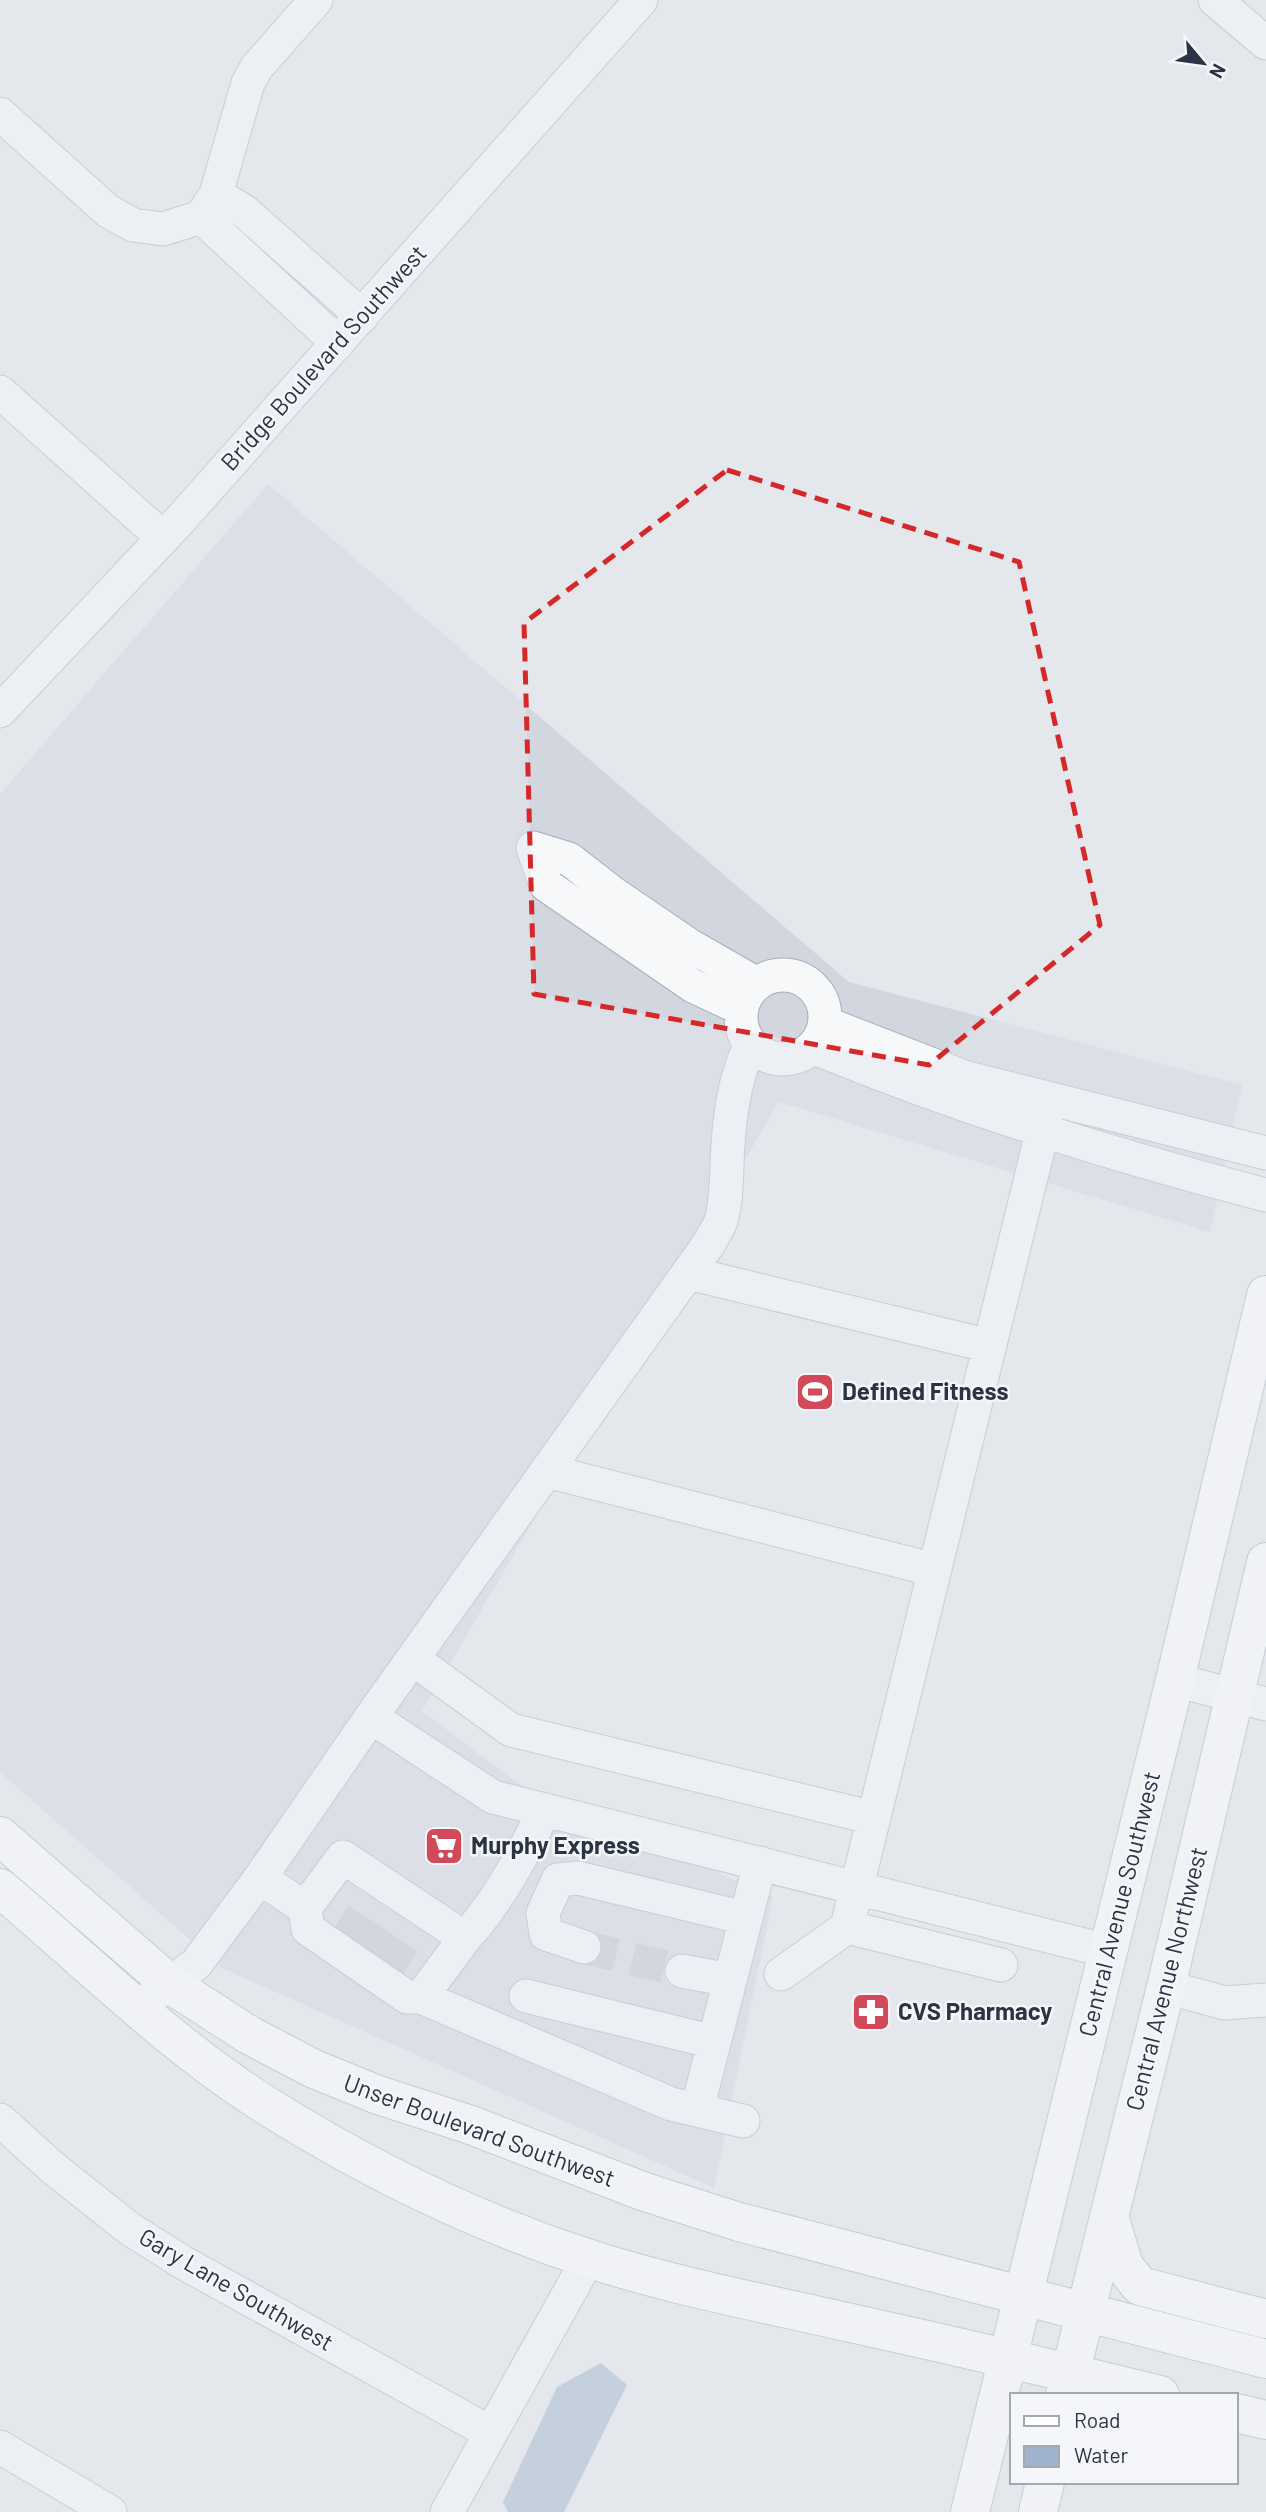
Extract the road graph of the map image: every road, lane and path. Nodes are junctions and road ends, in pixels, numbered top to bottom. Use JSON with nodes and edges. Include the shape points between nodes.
{"nodes":[{"id":1,"x":316,"y":0,"type":"edge"},
{"id":2,"x":641,"y":0,"type":"edge"},
{"id":3,"x":1218,"y":1,"type":"edge"},
{"id":4,"x":1266,"y":43,"type":"edge"},
{"id":5,"x":0,"y":114,"type":"edge"},
{"id":6,"x":209,"y":205,"type":"junction"},
{"id":7,"x":285,"y":247,"type":"junction"},
{"id":8,"x":262,"y":273,"type":"junction"},
{"id":9,"x":362,"y":316,"type":"junction"},
{"id":10,"x":338,"y":343,"type":"junction"},
{"id":11,"x":0,"y":392,"type":"edge"},
{"id":12,"x":162,"y":537,"type":"junction"},
{"id":13,"x":0,"y":711,"type":"edge"},
{"id":14,"x":750,"y":997,"type":"junction"},
{"id":15,"x":819,"y":1035,"type":"junction"},
{"id":16,"x":759,"y":1050,"type":"junction"},
{"id":17,"x":1047,"y":1116,"type":"junction"},
{"id":18,"x":1266,"y":1153,"type":"edge"},
{"id":19,"x":1266,"y":1195,"type":"edge"},
{"id":20,"x":688,"y":1273,"type":"junction"},
{"id":21,"x":1266,"y":1295,"type":"edge"},
{"id":22,"x":990,"y":1346,"type":"junction"},
{"id":23,"x":547,"y":1471,"type":"junction"},
{"id":24,"x":1266,"y":1562,"type":"edge"},
{"id":25,"x":935,"y":1570,"type":"junction"},
{"id":26,"x":413,"y":1659,"type":"junction"},
{"id":27,"x":1175,"y":1680,"type":"junction"},
{"id":28,"x":1250,"y":1701,"type":"edge"},
{"id":29,"x":371,"y":1717,"type":"junction"},
{"id":30,"x":544,"y":1810,"type":"junction"},
{"id":31,"x":874,"y":1818,"type":"junction"},
{"id":32,"x":0,"y":1836,"type":"edge"},
{"id":33,"x":760,"y":1863,"type":"junction"},
{"id":34,"x":260,"y":1878,"type":"junction"},
{"id":35,"x":0,"y":1888,"type":"edge"},
{"id":36,"x":857,"y":1888,"type":"junction"},
{"id":37,"x":305,"y":1908,"type":"junction"},
{"id":38,"x":744,"y":1925,"type":"junction"},
{"id":39,"x":847,"y":1927,"type":"junction"},
{"id":40,"x":465,"y":1938,"type":"junction"},
{"id":41,"x":584,"y":1947,"type":"tunnel mouth"},
{"id":42,"x":1108,"y":1951,"type":"junction"},
{"id":43,"x":1001,"y":1965,"type":"dead end"},
{"id":44,"x":682,"y":1971,"type":"tunnel mouth"},
{"id":45,"x":781,"y":1975,"type":"dead end"},
{"id":46,"x":730,"y":1980,"type":"junction"},
{"id":47,"x":170,"y":1984,"type":"junction"},
{"id":48,"x":1166,"y":1987,"type":"junction"},
{"id":49,"x":526,"y":1996,"type":"dead end"},
{"id":50,"x":421,"y":1997,"type":"junction"},
{"id":51,"x":1266,"y":2000,"type":"edge"},
{"id":52,"x":137,"y":2008,"type":"junction"},
{"id":53,"x":714,"y":2042,"type":"junction"},
{"id":54,"x":696,"y":2110,"type":"junction"},
{"id":55,"x":0,"y":2120,"type":"edge"},
{"id":56,"x":743,"y":2121,"type":"dead end"},
{"id":57,"x":1108,"y":2214,"type":"junction"},
{"id":58,"x":588,"y":2259,"type":"junction"},
{"id":59,"x":1023,"y":2296,"type":"junction"},
{"id":60,"x":1084,"y":2312,"type":"junction"},
{"id":61,"x":1266,"y":2319,"type":"edge"},
{"id":62,"x":1007,"y":2357,"type":"junction"},
{"id":63,"x":1266,"y":2359,"type":"edge"},
{"id":64,"x":1067,"y":2384,"type":"edge"},
{"id":65,"x":1143,"y":2393,"type":"edge"},
{"id":66,"x":1238,"y":2413,"type":"edge"},
{"id":67,"x":1266,"y":2420,"type":"edge"},
{"id":68,"x":491,"y":2433,"type":"junction"},
{"id":69,"x":0,"y":2447,"type":"edge"},
{"id":70,"x":1045,"y":2484,"type":"edge"},
{"id":71,"x":110,"y":2512,"type":"edge"},
{"id":72,"x":447,"y":2512,"type":"edge"},
{"id":73,"x":970,"y":2512,"type":"edge"},
{"id":74,"x":1038,"y":2512,"type":"edge"}],
"edges":[{"from":1,"to":6,"type":"street","via":[[248,83]]},
{"from":2,"to":9,"type":"street","name":"Bridge Boulevard Southwest"},
{"from":3,"to":4,"type":"street"},
{"from":5,"to":6,"type":"street","via":[[108,211],[133,225],[163,229]]},
{"from":6,"to":7,"type":"street","via":[[244,211]]},
{"from":6,"to":8,"type":"street"},
{"from":7,"to":8,"type":"street"},
{"from":7,"to":9,"type":"street"},
{"from":8,"to":10,"type":"street"},
{"from":9,"to":10,"type":"street","name":"Bridge Boulevard Southwest"},
{"from":10,"to":12,"type":"street","name":"Bridge Boulevard Southwest"},
{"from":11,"to":12,"type":"street"},
{"from":12,"to":13,"type":"street","name":"Bridge Boulevard Southwest"},
{"from":14,"to":14,"type":"street","via":[[689,945],[569,859],[533,848],[546,885],[693,986]]},
{"from":14,"to":15,"type":"street","via":[[777,976],[798,977],[820,996],[825,1009]]},
{"from":14,"to":16,"type":"street","via":[[741,1021],[744,1033]]},
{"from":15,"to":16,"type":"street","via":[[792,1058]]},
{"from":15,"to":17,"type":"street","via":[[944,1099]]},
{"from":16,"to":20,"type":"street","via":[[741,1062],[720,1222]]},
{"from":17,"to":18,"type":"street"},
{"from":17,"to":19,"type":"street","via":[[1173,1171]]},
{"from":17,"to":22,"type":"street"},
{"from":20,"to":22,"type":"street"},
{"from":20,"to":23,"type":"street"},
{"from":21,"to":27,"type":"main road","name":"Central Avenue Southwest"},
{"from":22,"to":25,"type":"street"},
{"from":23,"to":25,"type":"street"},
{"from":23,"to":26,"type":"street"},
{"from":24,"to":28,"type":"main road","name":"Central Avenue Northwest"},
{"from":25,"to":31,"type":"street"},
{"from":26,"to":29,"type":"street"},
{"from":26,"to":31,"type":"street","via":[[511,1730]]},
{"from":27,"to":28,"type":"street"},
{"from":27,"to":42,"type":"main road","name":"Central Avenue Southwest"},
{"from":28,"to":48,"type":"main road","name":"Central Avenue Northwest"},
{"from":29,"to":30,"type":"street","via":[[493,1797]]},
{"from":29,"to":34,"type":"street"},
{"from":30,"to":33,"type":"street"},
{"from":30,"to":40,"type":"street","via":[[523,1858]]},
{"from":31,"to":36,"type":"street"},
{"from":32,"to":47,"type":"main road","name":"Unser Boulevard Southwest"},
{"from":33,"to":36,"type":"street"},
{"from":33,"to":38,"type":"street"},
{"from":34,"to":37,"type":"street"},
{"from":34,"to":47,"type":"street","via":[[196,1964]]},
{"from":35,"to":52,"type":"main road"},
{"from":36,"to":39,"type":"street"},
{"from":36,"to":42,"type":"street"},
{"from":37,"to":40,"type":"street","via":[[343,1857],[399,1907]]},
{"from":37,"to":50,"type":"street","via":[[308,1929],[362,1961],[407,1997]]},
{"from":38,"to":41,"type":"street","via":[[578,1878],[558,1880],[543,1913],[546,1934]]},
{"from":38,"to":46,"type":"street"},
{"from":39,"to":43,"type":"street"},
{"from":39,"to":45,"type":"street"},
{"from":40,"to":50,"type":"street"},
{"from":42,"to":59,"type":"main road","name":"Central Avenue Southwest"},
{"from":44,"to":46,"type":"street"},
{"from":46,"to":53,"type":"street"},
{"from":47,"to":52,"type":"street"},
{"from":47,"to":59,"type":"main road","name":"Unser Boulevard Southwest","via":[[249,2035],[378,2095],[739,2222]]},
{"from":48,"to":51,"type":"street","via":[[1225,2003]]},
{"from":48,"to":57,"type":"main road","name":"Central Avenue Northwest"},
{"from":49,"to":53,"type":"street"},
{"from":50,"to":54,"type":"street","via":[[671,2104]]},
{"from":52,"to":58,"type":"main road","via":[[270,2108],[334,2145],[437,2200]]},
{"from":53,"to":54,"type":"street"},
{"from":54,"to":56,"type":"street"},
{"from":55,"to":68,"type":"street","name":"Gary Lane Southwest","via":[[130,2229]]},
{"from":57,"to":60,"type":"main road","name":"Central Avenue Northwest"},
{"from":57,"to":61,"type":"main road","via":[[1124,2266],[1140,2286]]},
{"from":58,"to":62,"type":"main road","via":[[686,2286]]},
{"from":58,"to":68,"type":"street"},
{"from":59,"to":60,"type":"main road","name":"Unser Boulevard Southwest"},
{"from":59,"to":62,"type":"main road","name":"Central Avenue Southwest"},
{"from":60,"to":63,"type":"main road","name":"Unser Boulevard Southwest"},
{"from":60,"to":64,"type":"main road","name":"Central Avenue Northwest"},
{"from":62,"to":64,"type":"main road"},
{"from":62,"to":73,"type":"main road","name":"Central Avenue Southwest"},
{"from":64,"to":65,"type":"main road"},
{"from":66,"to":67,"type":"main road"},
{"from":68,"to":72,"type":"street"},
{"from":69,"to":71,"type":"street"},
{"from":70,"to":74,"type":"main road"}]}
